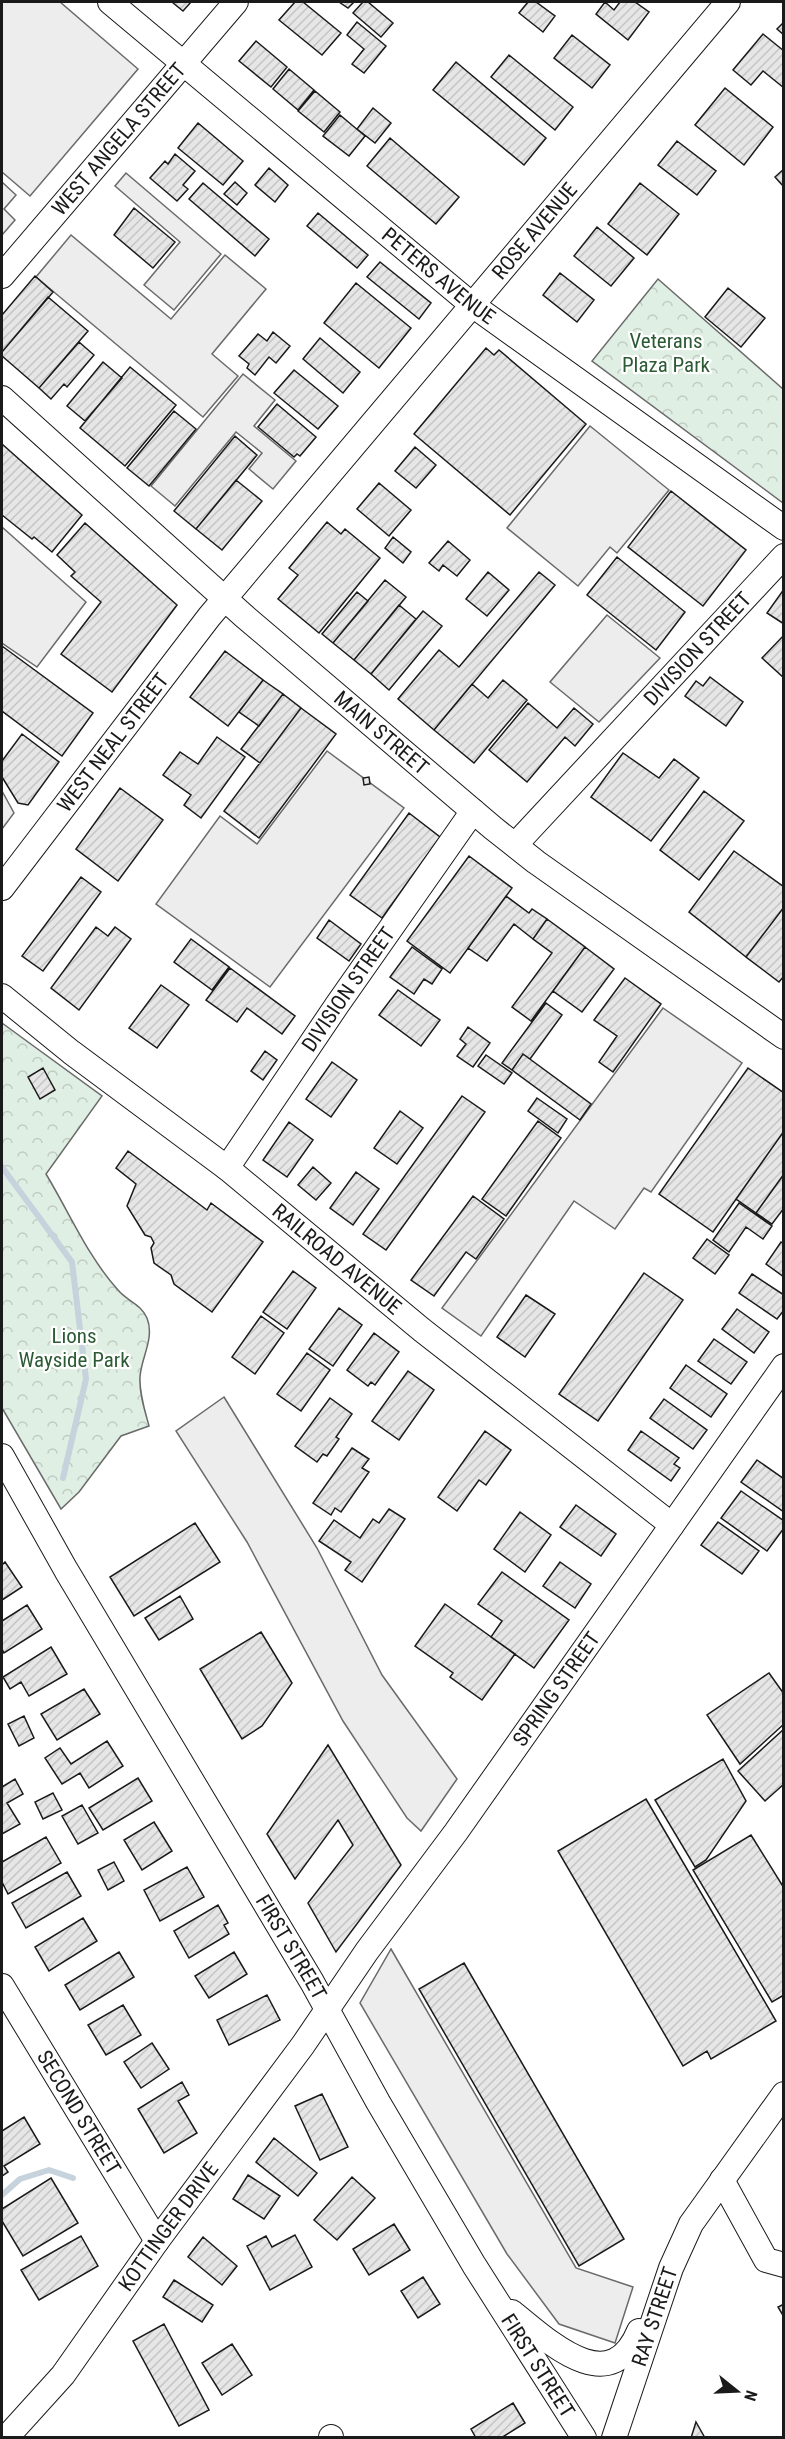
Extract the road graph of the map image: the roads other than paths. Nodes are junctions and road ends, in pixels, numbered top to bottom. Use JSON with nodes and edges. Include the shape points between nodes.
{"nodes":[{"id":1,"x":110,"y":2,"type":"edge"},
{"id":2,"x":236,"y":2,"type":"edge"},
{"id":3,"x":719,"y":4,"type":"edge"},
{"id":4,"x":183,"y":63,"type":"junction"},
{"id":5,"x":2,"y":276,"type":"edge"},
{"id":6,"x":471,"y":304,"type":"junction"},
{"id":7,"x":2,"y":398,"type":"edge"},
{"id":8,"x":783,"y":528,"type":"edge"},
{"id":9,"x":783,"y":556,"type":"edge"},
{"id":10,"x":225,"y":599,"type":"junction"},
{"id":11,"x":473,"y":811,"type":"junction"},
{"id":12,"x":515,"y":845,"type":"junction"},
{"id":13,"x":2,"y":888,"type":"edge"},
{"id":14,"x":2,"y":996,"type":"edge"},
{"id":15,"x":783,"y":1037,"type":"edge"},
{"id":16,"x":227,"y":1168,"type":"junction"},
{"id":17,"x":783,"y":1366,"type":"edge"},
{"id":18,"x":2,"y":1456,"type":"edge"},
{"id":19,"x":672,"y":1525,"type":"junction"},
{"id":20,"x":2,"y":1986,"type":"edge"},
{"id":21,"x":327,"y":2011,"type":"junction"},
{"id":22,"x":783,"y":2094,"type":"edge"},
{"id":23,"x":722,"y":2180,"type":"junction"},
{"id":24,"x":157,"y":2241,"type":"junction"},
{"id":25,"x":783,"y":2265,"type":"edge"},
{"id":26,"x":668,"y":2277,"type":"junction"},
{"id":27,"x":498,"y":2302,"type":"junction"},
{"id":28,"x":6,"y":2438,"type":"edge"},
{"id":29,"x":584,"y":2438,"type":"edge"},
{"id":30,"x":614,"y":2438,"type":"edge"}],
"edges":[{"from":1,"to":4,"type":"street","name":"PETERS AVENUE"},
{"from":2,"to":4,"type":"street","name":"WEST ANGELA STREET"},
{"from":3,"to":6,"type":"street","name":"ROSE AVENUE"},
{"from":4,"to":5,"type":"street","name":"WEST ANGELA STREET"},
{"from":4,"to":6,"type":"street","name":"PETERS AVENUE"},
{"from":6,"to":8,"type":"street","name":"PETERS AVENUE"},
{"from":6,"to":10,"type":"street","name":"ROSE AVENUE"},
{"from":7,"to":10,"type":"street","name":"MAIN STREET"},
{"from":9,"to":12,"type":"street","name":"DIVISION STREET"},
{"from":10,"to":11,"type":"street","name":"MAIN STREET"},
{"from":10,"to":13,"type":"street","name":"WEST NEAL STREET"},
{"from":11,"to":12,"type":"street","name":"MAIN STREET"},
{"from":11,"to":16,"type":"street","name":"DIVISION STREET"},
{"from":12,"to":15,"type":"street","name":"MAIN STREET"},
{"from":14,"to":16,"type":"street","name":"RAILROAD AVENUE"},
{"from":16,"to":19,"type":"street","name":"RAILROAD AVENUE","via":[[422,1330]]},
{"from":17,"to":19,"type":"street","name":"SPRING STREET"},
{"from":18,"to":21,"type":"street","name":"FIRST STREET"},
{"from":19,"to":21,"type":"street","name":"SPRING STREET"},
{"from":20,"to":24,"type":"street","name":"SECOND STREET"},
{"from":21,"to":24,"type":"street","name":"KOTTINGER DRIVE"},
{"from":21,"to":27,"type":"street","name":"FIRST STREET"},
{"from":22,"to":23,"type":"street","name":"RAY STREET"},
{"from":23,"to":25,"type":"street","via":[[766,2260]]},
{"from":23,"to":26,"type":"street","name":"RAY STREET","via":[[692,2224]]},
{"from":24,"to":28,"type":"street","name":"KOTTINGER DRIVE","via":[[61,2378]]},
{"from":26,"to":27,"type":"street","via":[[653,2291],[633,2344],[623,2357],[609,2364],[591,2364],[576,2358]]},
{"from":26,"to":30,"type":"street","name":"RAY STREET"},
{"from":27,"to":29,"type":"street","name":"FIRST STREET"}]}
